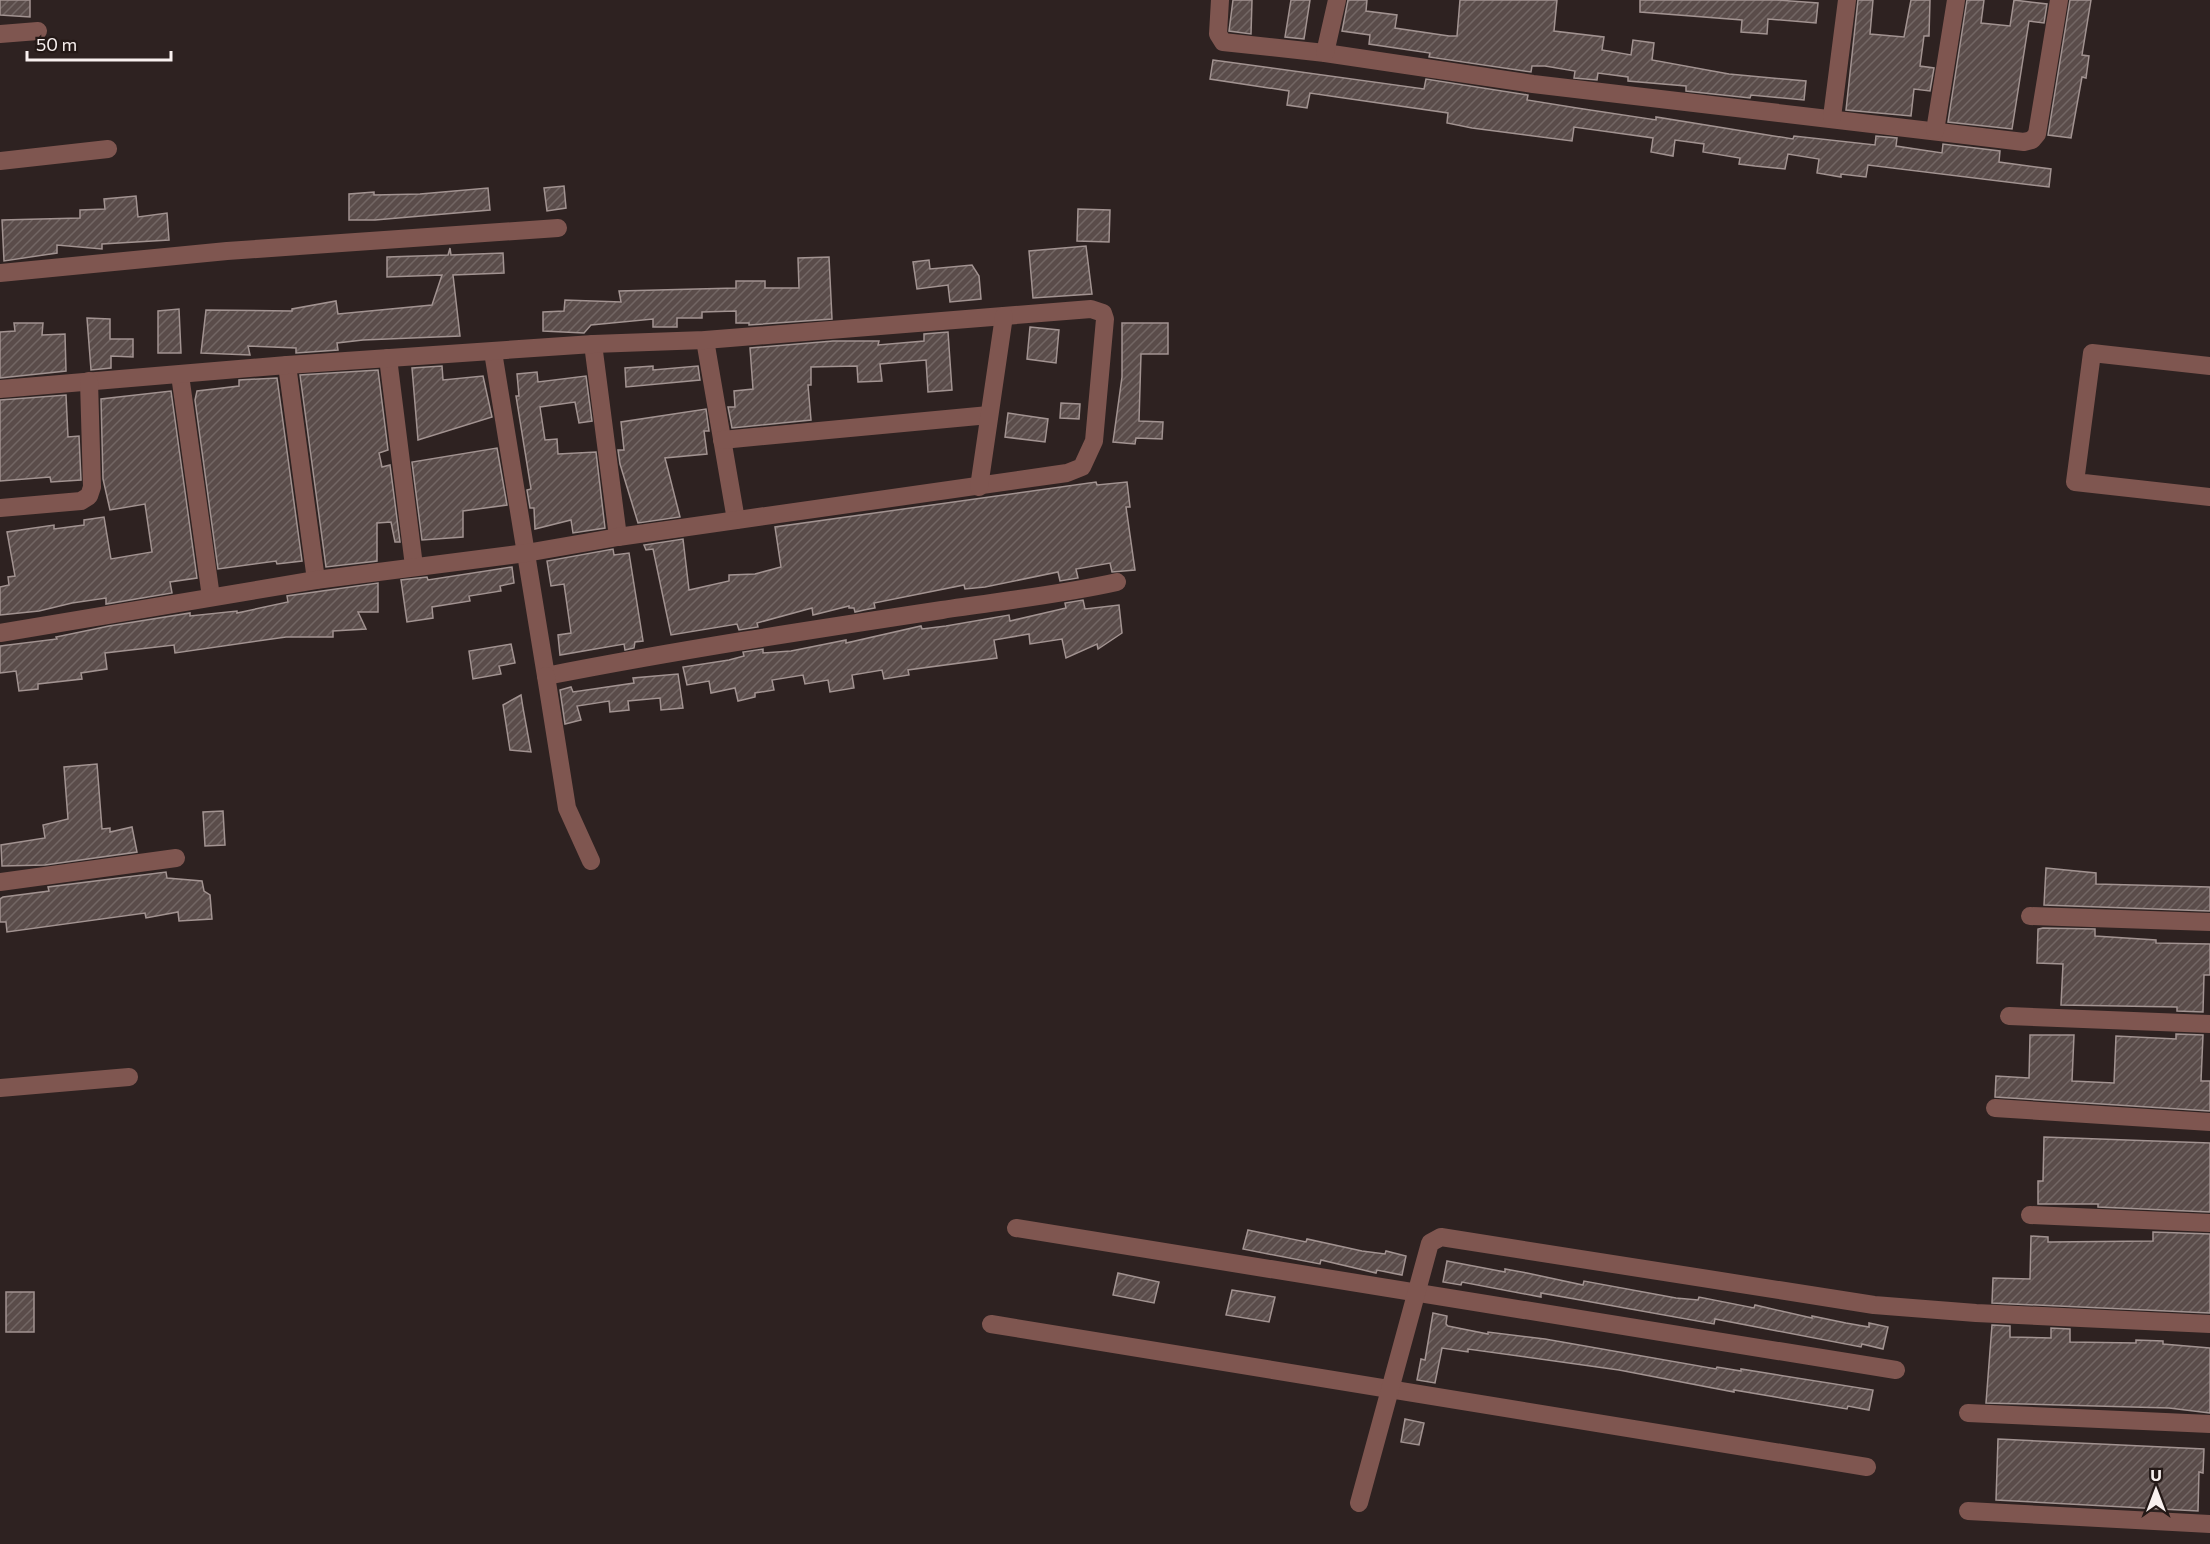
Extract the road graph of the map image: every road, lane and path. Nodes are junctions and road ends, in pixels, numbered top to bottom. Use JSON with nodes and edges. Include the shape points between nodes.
{"nodes":[{"id":1,"x":1220,"y":0,"type":"edge"},
{"id":2,"x":1338,"y":0,"type":"edge"},
{"id":3,"x":1847,"y":0,"type":"edge"},
{"id":4,"x":1956,"y":0,"type":"edge"},
{"id":5,"x":2059,"y":0,"type":"edge"},
{"id":6,"x":38,"y":31,"type":"dead end"},
{"id":7,"x":0,"y":34,"type":"edge"},
{"id":8,"x":1325,"y":53,"type":"junction"},
{"id":9,"x":1832,"y":117,"type":"junction"},
{"id":10,"x":1935,"y":131,"type":"junction"},
{"id":11,"x":108,"y":148,"type":"dead end"},
{"id":12,"x":0,"y":161,"type":"edge"},
{"id":13,"x":558,"y":228,"type":"dead end"},
{"id":14,"x":0,"y":273,"type":"edge"},
{"id":15,"x":1004,"y":316,"type":"junction"},
{"id":16,"x":705,"y":340,"type":"junction"},
{"id":17,"x":593,"y":344,"type":"junction"},
{"id":18,"x":493,"y":352,"type":"junction"},
{"id":19,"x":388,"y":358,"type":"junction"},
{"id":20,"x":287,"y":366,"type":"junction"},
{"id":21,"x":2210,"y":366,"type":"edge"},
{"id":22,"x":180,"y":375,"type":"junction"},
{"id":23,"x":89,"y":381,"type":"junction"},
{"id":24,"x":0,"y":389,"type":"edge"},
{"id":25,"x":989,"y":415,"type":"junction"},
{"id":26,"x":722,"y":440,"type":"junction"},
{"id":27,"x":979,"y":487,"type":"junction"},
{"id":28,"x":2210,"y":496,"type":"edge"},
{"id":29,"x":0,"y":508,"type":"edge"},
{"id":30,"x":736,"y":520,"type":"junction"},
{"id":31,"x":618,"y":537,"type":"junction"},
{"id":32,"x":526,"y":553,"type":"junction"},
{"id":33,"x":414,"y":566,"type":"junction"},
{"id":34,"x":316,"y":580,"type":"junction"},
{"id":35,"x":1117,"y":582,"type":"dead end"},
{"id":36,"x":211,"y":597,"type":"junction"},
{"id":37,"x":0,"y":633,"type":"edge"},
{"id":38,"x":546,"y":676,"type":"junction"},
{"id":39,"x":176,"y":858,"type":"dead end"},
{"id":40,"x":591,"y":861,"type":"dead end"},
{"id":41,"x":0,"y":882,"type":"edge"},
{"id":42,"x":2030,"y":916,"type":"dead end"},
{"id":43,"x":2210,"y":922,"type":"edge"},
{"id":44,"x":2009,"y":1016,"type":"dead end"},
{"id":45,"x":2210,"y":1024,"type":"edge"},
{"id":46,"x":129,"y":1077,"type":"dead end"},
{"id":47,"x":0,"y":1088,"type":"edge"},
{"id":48,"x":1995,"y":1108,"type":"dead end"},
{"id":49,"x":2210,"y":1122,"type":"edge"},
{"id":50,"x":2030,"y":1215,"type":"dead end"},
{"id":51,"x":2210,"y":1223,"type":"edge"},
{"id":52,"x":1016,"y":1228,"type":"dead end"},
{"id":53,"x":1418,"y":1294,"type":"junction"},
{"id":54,"x":991,"y":1324,"type":"dead end"},
{"id":55,"x":2210,"y":1324,"type":"edge"},
{"id":56,"x":1896,"y":1370,"type":"dead end"},
{"id":57,"x":1392,"y":1389,"type":"junction"},
{"id":58,"x":1968,"y":1413,"type":"dead end"},
{"id":59,"x":2210,"y":1424,"type":"edge"},
{"id":60,"x":1867,"y":1467,"type":"dead end"},
{"id":61,"x":1359,"y":1503,"type":"dead end"},
{"id":62,"x":1968,"y":1511,"type":"dead end"},
{"id":63,"x":2210,"y":1524,"type":"edge"}],
"edges":[{"from":1,"to":8,"type":"street","via":[[1218,34],[1222,42]]},
{"from":2,"to":8,"type":"street"},
{"from":3,"to":9,"type":"street"},
{"from":4,"to":10,"type":"street"},
{"from":5,"to":10,"type":"street","via":[[2037,135],[2024,142]]},
{"from":6,"to":7,"type":"street"},
{"from":8,"to":9,"type":"street","via":[[1533,84]]},
{"from":9,"to":10,"type":"street"},
{"from":11,"to":12,"type":"street"},
{"from":13,"to":14,"type":"street","via":[[227,251]]},
{"from":15,"to":16,"type":"street"},
{"from":15,"to":25,"type":"street"},
{"from":15,"to":27,"type":"street","via":[[1091,309],[1102,313],[1105,320],[1095,441],[1082,467]]},
{"from":16,"to":17,"type":"street"},
{"from":16,"to":26,"type":"street"},
{"from":17,"to":18,"type":"street"},
{"from":17,"to":31,"type":"street"},
{"from":18,"to":19,"type":"street"},
{"from":18,"to":32,"type":"street"},
{"from":19,"to":20,"type":"street"},
{"from":19,"to":33,"type":"street"},
{"from":20,"to":22,"type":"street"},
{"from":20,"to":34,"type":"street"},
{"from":21,"to":28,"type":"street","via":[[2092,353],[2075,482]]},
{"from":22,"to":23,"type":"street"},
{"from":22,"to":36,"type":"street"},
{"from":23,"to":24,"type":"street"},
{"from":23,"to":29,"type":"street","via":[[89,496],[81,501]]},
{"from":25,"to":26,"type":"street"},
{"from":25,"to":27,"type":"street"},
{"from":26,"to":30,"type":"street"},
{"from":27,"to":30,"type":"street"},
{"from":30,"to":31,"type":"street"},
{"from":31,"to":32,"type":"street"},
{"from":32,"to":33,"type":"street"},
{"from":32,"to":38,"type":"street"},
{"from":33,"to":34,"type":"street"},
{"from":34,"to":36,"type":"street"},
{"from":35,"to":38,"type":"street","via":[[1058,595],[673,651]]},
{"from":36,"to":37,"type":"street"},
{"from":38,"to":40,"type":"street","via":[[567,808]]},
{"from":39,"to":41,"type":"street"},
{"from":42,"to":43,"type":"street"},
{"from":44,"to":45,"type":"street"},
{"from":46,"to":47,"type":"street"},
{"from":48,"to":49,"type":"street"},
{"from":50,"to":51,"type":"street"},
{"from":52,"to":53,"type":"street"},
{"from":53,"to":55,"type":"street","via":[[1430,1243],[1441,1237],[1874,1305]]},
{"from":53,"to":56,"type":"street"},
{"from":53,"to":57,"type":"street"},
{"from":54,"to":57,"type":"street"},
{"from":57,"to":60,"type":"street"},
{"from":57,"to":61,"type":"street"},
{"from":58,"to":59,"type":"street"},
{"from":62,"to":63,"type":"street"}]}
